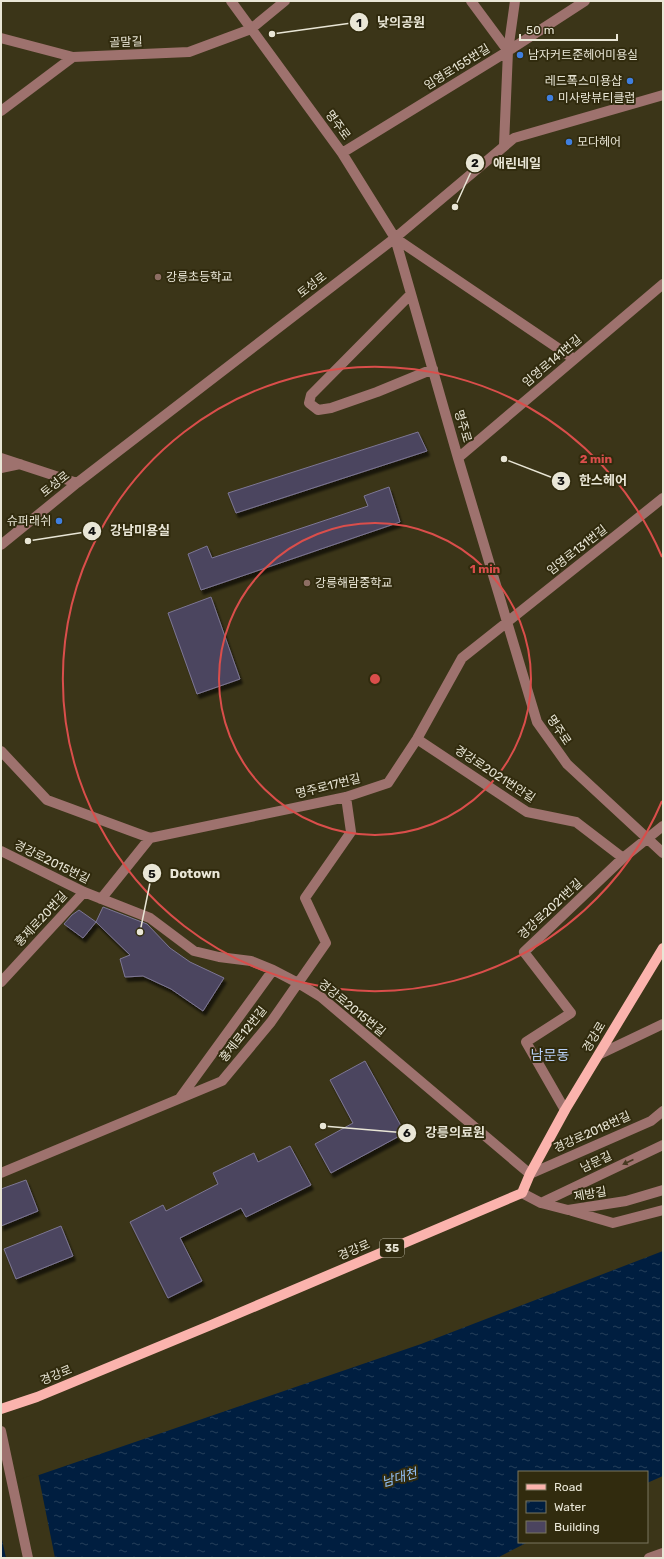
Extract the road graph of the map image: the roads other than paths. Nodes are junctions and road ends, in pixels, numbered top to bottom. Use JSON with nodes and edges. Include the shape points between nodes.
{"nodes":[{"id":1,"x":231,"y":1,"type":"edge"},
{"id":2,"x":285,"y":1,"type":"edge"},
{"id":3,"x":471,"y":1,"type":"edge"},
{"id":4,"x":515,"y":1,"type":"edge"},
{"id":5,"x":585,"y":1,"type":"edge"},
{"id":6,"x":251,"y":28,"type":"junction"},
{"id":7,"x":1,"y":38,"type":"edge"},
{"id":8,"x":508,"y":51,"type":"junction"},
{"id":9,"x":73,"y":57,"type":"junction"},
{"id":10,"x":663,"y":95,"type":"edge"},
{"id":11,"x":1,"y":111,"type":"edge"},
{"id":12,"x":504,"y":145,"type":"junction"},
{"id":13,"x":342,"y":153,"type":"junction"},
{"id":14,"x":395,"y":238,"type":"junction"},
{"id":15,"x":663,"y":284,"type":"edge"},
{"id":16,"x":411,"y":294,"type":"junction"},
{"id":17,"x":574,"y":359,"type":"junction"},
{"id":18,"x":433,"y":369,"type":"junction"},
{"id":19,"x":1,"y":458,"type":"edge"},
{"id":20,"x":458,"y":458,"type":"junction"},
{"id":21,"x":21,"y":464,"type":"junction"},
{"id":22,"x":1,"y":468,"type":"edge"},
{"id":23,"x":77,"y":482,"type":"junction"},
{"id":24,"x":663,"y":498,"type":"edge"},
{"id":25,"x":1,"y":545,"type":"edge"},
{"id":26,"x":507,"y":622,"type":"junction"},
{"id":27,"x":417,"y":739,"type":"junction"},
{"id":28,"x":1,"y":751,"type":"edge"},
{"id":29,"x":346,"y":797,"type":"junction"},
{"id":30,"x":663,"y":826,"type":"edge"},
{"id":31,"x":150,"y":838,"type":"junction"},
{"id":32,"x":648,"y":839,"type":"junction"},
{"id":33,"x":1,"y":851,"type":"edge"},
{"id":34,"x":663,"y":853,"type":"edge"},
{"id":35,"x":623,"y":858,"type":"junction"},
{"id":36,"x":84,"y":892,"type":"junction"},
{"id":37,"x":101,"y":899,"type":"junction"},
{"id":38,"x":663,"y":948,"type":"edge"},
{"id":39,"x":273,"y":970,"type":"junction"},
{"id":40,"x":1,"y":982,"type":"edge"},
{"id":41,"x":298,"y":983,"type":"junction"},
{"id":42,"x":663,"y":1024,"type":"edge"},
{"id":43,"x":600,"y":1054,"type":"junction"},
{"id":44,"x":180,"y":1098,"type":"junction"},
{"id":45,"x":565,"y":1110,"type":"junction"},
{"id":46,"x":663,"y":1111,"type":"edge"},
{"id":47,"x":663,"y":1145,"type":"edge"},
{"id":48,"x":1,"y":1173,"type":"edge"},
{"id":49,"x":530,"y":1174,"type":"junction"},
{"id":50,"x":663,"y":1190,"type":"edge"},
{"id":51,"x":522,"y":1193,"type":"junction"},
{"id":52,"x":541,"y":1203,"type":"junction"},
{"id":53,"x":568,"y":1210,"type":"junction"},
{"id":54,"x":663,"y":1210,"type":"edge"},
{"id":55,"x":1,"y":1409,"type":"edge"},
{"id":56,"x":2,"y":1436,"type":"edge"},
{"id":57,"x":663,"y":1553,"type":"edge"},
{"id":58,"x":28,"y":1558,"type":"edge"},
{"id":59,"x":650,"y":1558,"type":"edge"}],
"edges":[{"from":1,"to":6,"type":"street","name":"명주로"},
{"from":2,"to":6,"type":"street","name":"골말길"},
{"from":3,"to":8,"type":"street"},
{"from":4,"to":8,"type":"street"},
{"from":5,"to":8,"type":"street","name":"임영로155번길"},
{"from":6,"to":9,"type":"street","name":"골말길","via":[[189,52]]},
{"from":6,"to":13,"type":"street","name":"명주로"},
{"from":7,"to":9,"type":"street","name":"골말길"},
{"from":8,"to":12,"type":"street"},
{"from":8,"to":13,"type":"street","name":"임영로155번길"},
{"from":9,"to":11,"type":"street"},
{"from":10,"to":12,"type":"street","name":"토성로","via":[[514,138]]},
{"from":12,"to":14,"type":"street","name":"토성로"},
{"from":13,"to":14,"type":"street","name":"명주로"},
{"from":14,"to":16,"type":"street","name":"명주로"},
{"from":14,"to":17,"type":"street"},
{"from":14,"to":23,"type":"street","name":"토성로"},
{"from":15,"to":17,"type":"street","name":"임영로141번길"},
{"from":16,"to":18,"type":"street","name":"명주로"},
{"from":16,"to":18,"type":"street","via":[[311,395],[309,403],[318,410],[331,408]]},
{"from":17,"to":20,"type":"street","name":"임영로141번길"},
{"from":18,"to":20,"type":"street","name":"명주로"},
{"from":19,"to":21,"type":"street"},
{"from":20,"to":26,"type":"street","name":"명주로"},
{"from":21,"to":22,"type":"street"},
{"from":21,"to":23,"type":"street"},
{"from":23,"to":25,"type":"street","name":"토성로"},
{"from":24,"to":26,"type":"street","name":"임영로131번길"},
{"from":26,"to":27,"type":"street","name":"명주로17번길","via":[[462,658]]},
{"from":26,"to":32,"type":"street","name":"명주로","via":[[537,722],[567,764]]},
{"from":27,"to":29,"type":"street","name":"명주로17번길","via":[[388,783]]},
{"from":27,"to":35,"type":"street","name":"경강로2021번안길","via":[[527,812],[576,822]]},
{"from":28,"to":31,"type":"street","via":[[46,800]]},
{"from":29,"to":31,"type":"street","name":"명주로17번길"},
{"from":29,"to":41,"type":"street","name":"홍제로12번길","via":[[350,832],[305,898],[326,943]]},
{"from":30,"to":32,"type":"street","name":"경강로2021번길"},
{"from":31,"to":37,"type":"street"},
{"from":32,"to":34,"type":"street","name":"명주로"},
{"from":32,"to":35,"type":"street","name":"경강로2021번길"},
{"from":33,"to":36,"type":"street","name":"경강로2015번길"},
{"from":35,"to":45,"type":"street","name":"경강로2021번길","via":[[524,952],[571,1014],[526,1042]]},
{"from":36,"to":37,"type":"street","name":"경강로2015번길"},
{"from":36,"to":40,"type":"street","name":"홍제로20번길"},
{"from":37,"to":39,"type":"street","name":"경강로2015번길","via":[[150,918],[194,951],[219,958],[251,961]]},
{"from":38,"to":43,"type":"main road","name":"경강로"},
{"from":39,"to":41,"type":"street","name":"경강로2015번길"},
{"from":39,"to":44,"type":"street"},
{"from":41,"to":44,"type":"street","name":"홍제로12번길","via":[[271,1022],[222,1081]]},
{"from":41,"to":49,"type":"street","name":"경강로2015번길","via":[[321,997]]},
{"from":42,"to":43,"type":"street"},
{"from":43,"to":45,"type":"main road","name":"경강로"},
{"from":44,"to":48,"type":"street","name":"홍제로12번길"},
{"from":45,"to":49,"type":"main road","name":"경강로"},
{"from":46,"to":49,"type":"street","name":"경강로2018번길","via":[[651,1121]]},
{"from":47,"to":52,"type":"street","name":"남문길","one_way":true},
{"from":49,"to":51,"type":"main road","name":"경강로"},
{"from":50,"to":53,"type":"street","name":"제방길","via":[[626,1201]]},
{"from":51,"to":52,"type":"street","name":"제방길"},
{"from":51,"to":55,"type":"main road","name":"경강로","number":"35","via":[[211,1325],[37,1397]]},
{"from":52,"to":53,"type":"street","name":"제방길"},
{"from":53,"to":54,"type":"street","via":[[613,1223]]},
{"from":56,"to":58,"type":"street"},
{"from":57,"to":59,"type":"street"}]}
